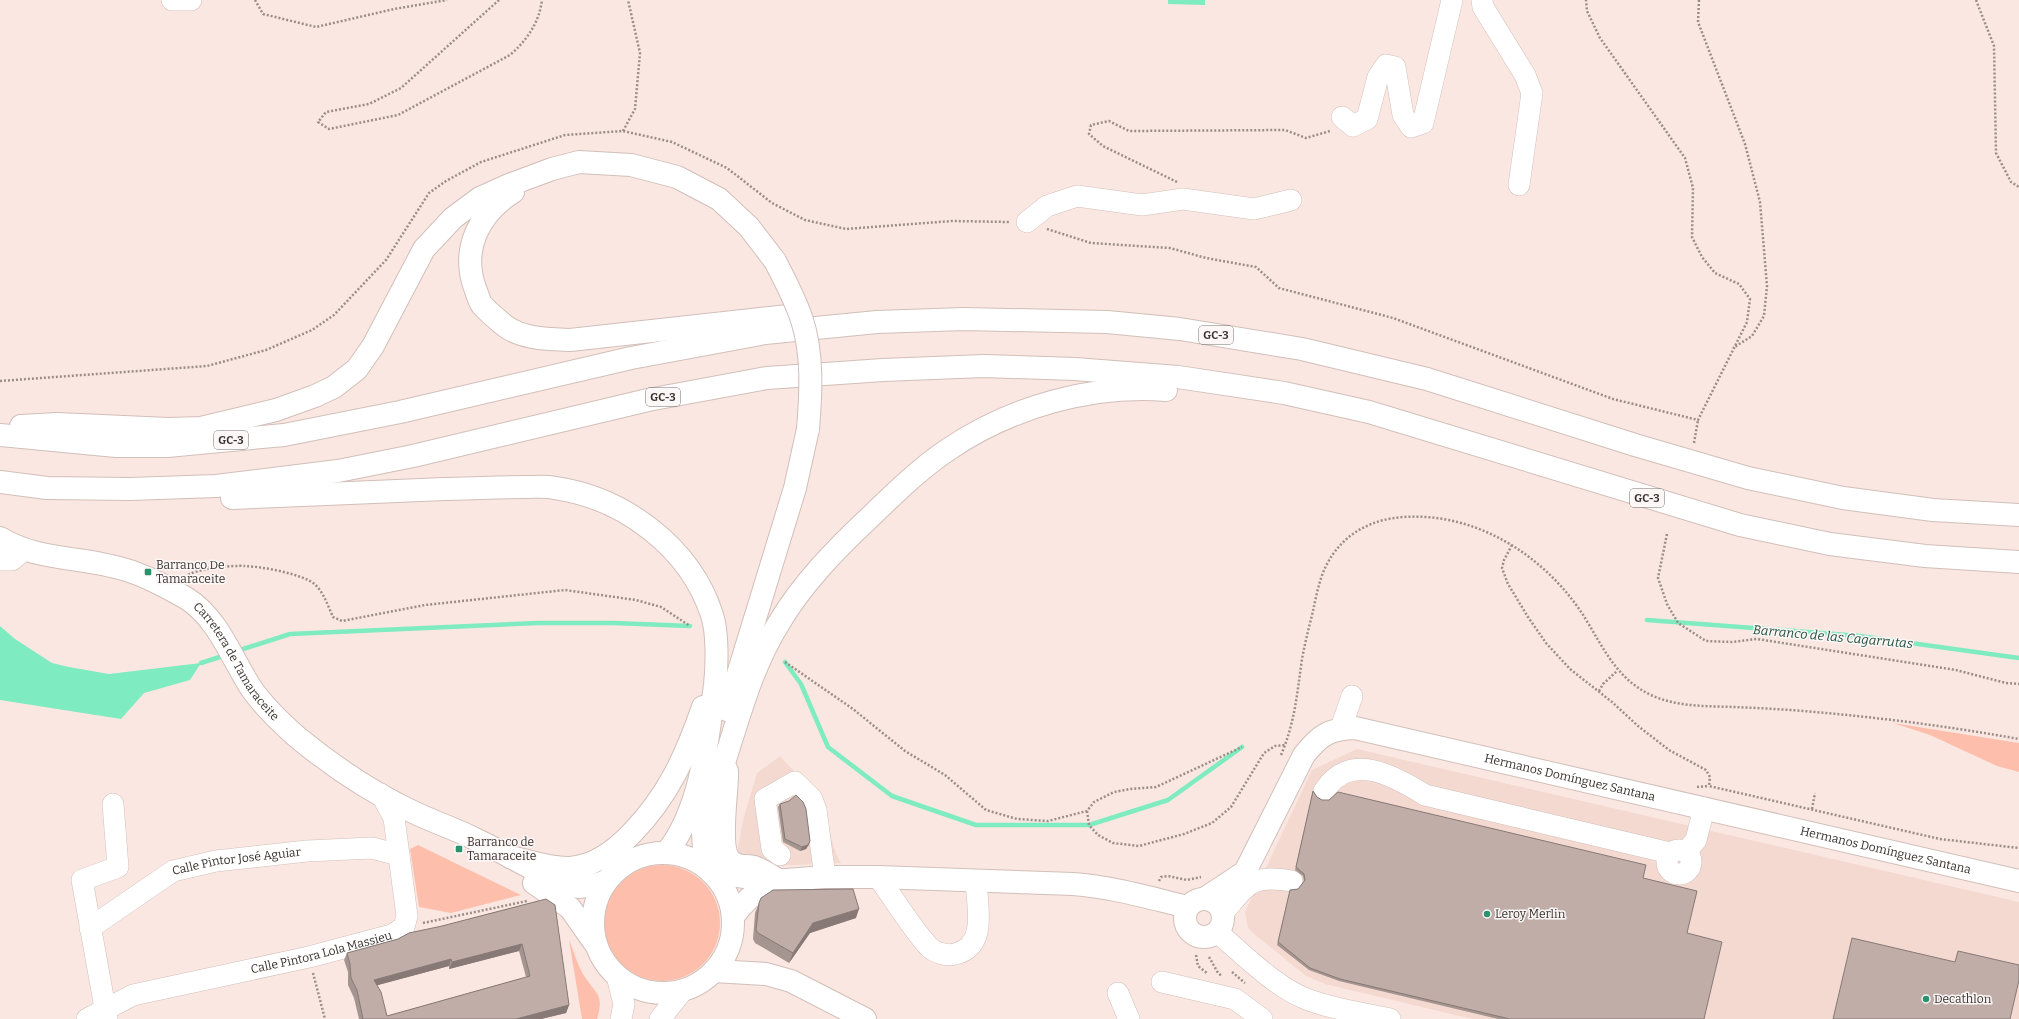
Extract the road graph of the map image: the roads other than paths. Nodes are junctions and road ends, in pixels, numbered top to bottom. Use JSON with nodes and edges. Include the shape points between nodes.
{"nodes":[{"id":1,"x":172,"y":0,"type":"edge"},
{"id":2,"x":191,"y":0,"type":"edge"},
{"id":3,"x":1452,"y":0,"type":"edge"},
{"id":4,"x":1482,"y":0,"type":"edge"},
{"id":5,"x":1342,"y":117,"type":"road end"},
{"id":6,"x":552,"y":168,"type":"junction"},
{"id":7,"x":1519,"y":185,"type":"dead end"},
{"id":8,"x":1291,"y":200,"type":"dead end"},
{"id":9,"x":1027,"y":222,"type":"road end"},
{"id":10,"x":1107,"y":322,"type":"junction"},
{"id":11,"x":1284,"y":393,"type":"junction"},
{"id":12,"x":0,"y":427,"type":"edge"},
{"id":13,"x":59,"y":433,"type":"junction"},
{"id":14,"x":0,"y":435,"type":"edge"},
{"id":15,"x":0,"y":482,"type":"edge"},
{"id":16,"x":0,"y":488,"type":"edge"},
{"id":17,"x":48,"y":494,"type":"junction"},
{"id":18,"x":2019,"y":515,"type":"edge"},
{"id":19,"x":0,"y":538,"type":"edge"},
{"id":20,"x":25,"y":549,"type":"junction"},
{"id":21,"x":0,"y":560,"type":"edge"},
{"id":22,"x":2019,"y":562,"type":"edge"},
{"id":23,"x":718,"y":664,"type":"junction"},
{"id":24,"x":1352,"y":696,"type":"dead end"},
{"id":25,"x":1341,"y":728,"type":"junction"},
{"id":26,"x":721,"y":734,"type":"junction"},
{"id":27,"x":716,"y":755,"type":"junction"},
{"id":28,"x":1324,"y":791,"type":"dead end"},
{"id":29,"x":381,"y":794,"type":"junction"},
{"id":30,"x":709,"y":802,"type":"junction"},
{"id":31,"x":113,"y":804,"type":"dead end"},
{"id":32,"x":1704,"y":808,"type":"junction"},
{"id":33,"x":453,"y":830,"type":"junction"},
{"id":34,"x":666,"y":853,"type":"junction"},
{"id":35,"x":399,"y":855,"type":"junction"},
{"id":36,"x":510,"y":857,"type":"junction"},
{"id":37,"x":1245,"y":872,"type":"junction"},
{"id":38,"x":714,"y":875,"type":"junction"},
{"id":39,"x":824,"y":877,"type":"junction"},
{"id":40,"x":878,"y":877,"type":"junction"},
{"id":41,"x":779,"y":880,"type":"junction"},
{"id":42,"x":976,"y":881,"type":"junction"},
{"id":43,"x":2019,"y":881,"type":"edge"},
{"id":44,"x":606,"y":882,"type":"junction"},
{"id":45,"x":1196,"y":903,"type":"junction"},
{"id":46,"x":733,"y":917,"type":"junction"},
{"id":47,"x":1220,"y":923,"type":"junction"},
{"id":48,"x":90,"y":928,"type":"junction"},
{"id":49,"x":595,"y":943,"type":"junction"},
{"id":50,"x":714,"y":971,"type":"junction"},
{"id":51,"x":617,"y":976,"type":"junction"},
{"id":52,"x":1162,"y":982,"type":"dead end"},
{"id":53,"x":683,"y":990,"type":"junction"},
{"id":54,"x":1118,"y":993,"type":"dead end"},
{"id":55,"x":100,"y":1016,"type":"edge"},
{"id":56,"x":621,"y":1019,"type":"edge"},
{"id":57,"x":660,"y":1019,"type":"edge"},
{"id":58,"x":865,"y":1019,"type":"edge"},
{"id":59,"x":1129,"y":1019,"type":"edge"},
{"id":60,"x":1262,"y":1019,"type":"edge"},
{"id":61,"x":1390,"y":1019,"type":"edge"}],
"edges":[{"from":1,"to":2,"type":"street"},
{"from":3,"to":5,"type":"street","via":[[1423,123],[1411,127],[1403,115],[1395,67],[1386,65],[1378,77],[1367,120],[1353,126]]},
{"from":4,"to":7,"type":"street","via":[[1483,7],[1525,75],[1532,93]]},
{"from":6,"to":10,"type":"main road","via":[[493,207],[480,224],[470,250],[472,279],[481,305],[506,326],[536,338],[570,340],[755,318],[967,304]]},
{"from":6,"to":13,"type":"main road","via":[[480,198],[453,218],[424,249],[373,346],[357,369],[334,387],[276,410],[201,428]]},
{"from":6,"to":26,"type":"main road","bridge":true,"via":[[579,162],[631,165],[677,177],[718,199],[749,227],[775,261],[790,289],[802,321],[811,394],[808,429],[795,488]]},
{"from":8,"to":9,"type":"street","via":[[1254,209],[1183,199],[1142,205],[1077,196],[1048,206]]},
{"from":10,"to":13,"type":"main road","number":"GC-3","via":[[964,319],[877,322],[765,333],[631,358],[400,412],[284,435],[167,446],[116,446]]},
{"from":10,"to":18,"type":"main road","number":"GC-3","via":[[1180,329],[1302,349],[1427,379],[1740,476],[1843,498],[1933,510]]},
{"from":11,"to":17,"type":"main road","number":"GC-3","via":[[1178,377],[1075,369],[984,366],[775,377],[648,400],[413,456],[338,471],[216,486]]},
{"from":11,"to":22,"type":"main road","number":"GC-3","via":[[1369,412],[1740,525],[1830,544],[1901,553]]},
{"from":11,"to":27,"type":"main road","via":[[1237,398],[1149,389],[1107,391],[1029,409],[985,428],[950,448],[912,477],[804,586],[778,623]]},
{"from":12,"to":13,"type":"main road"},
{"from":13,"to":14,"type":"main road","number":"GC-3"},
{"from":15,"to":17,"type":"main road","number":"GC-3"},
{"from":16,"to":17,"type":"main road"},
{"from":17,"to":23,"type":"main road","via":[[150,502],[500,487],[554,488],[596,498],[634,516],[669,545],[693,573],[713,616]]},
{"from":19,"to":20,"type":"main road","name":"Carretera de Tamaraceite"},
{"from":20,"to":21,"type":"street","via":[[12,560]]},
{"from":20,"to":29,"type":"main road","name":"Carretera de Tamaraceite","via":[[57,558],[113,566],[148,579],[195,605],[214,626],[251,687],[274,716],[327,759]]},
{"from":23,"to":27,"type":"main road"},
{"from":23,"to":36,"type":"main road","via":[[692,738],[674,776],[658,803],[623,842],[601,859],[586,866],[552,868]]},
{"from":24,"to":25,"type":"street"},
{"from":25,"to":32,"type":"main road","name":"Hermanos Domínguez Santana","via":[[1377,732]]},
{"from":25,"to":37,"type":"main road","name":"Hermanos Domínguez Santana","via":[[1295,750]]},
{"from":26,"to":27,"type":"main road"},
{"from":26,"to":30,"type":"main road","via":[[721,746],[710,786]]},
{"from":27,"to":30,"type":"main road","via":[[716,787]]},
{"from":27,"to":34,"type":"main road","via":[[678,837]]},
{"from":27,"to":41,"type":"main road","via":[[728,783],[724,842],[726,855],[738,866],[754,867]]},
{"from":28,"to":32,"type":"street","via":[[1332,779],[1344,772],[1363,768],[1390,776],[1425,795],[1678,852],[1696,840]]},
{"from":29,"to":33,"type":"main road","name":"Carretera de Tamaraceite"},
{"from":29,"to":35,"type":"street","name":"Calle Pintora Lola Massieu","via":[[394,818]]},
{"from":30,"to":38,"type":"main road","via":[[703,833],[704,849]]},
{"from":31,"to":48,"type":"street","via":[[118,868],[82,880]]},
{"from":32,"to":43,"type":"main road","name":"Hermanos Domínguez Santana"},
{"from":33,"to":36,"type":"main road","name":"Carretera de Tamaraceite"},
{"from":33,"to":49,"type":"main road","name":"Carretera de Tamaraceite","via":[[468,844],[570,908]]},
{"from":34,"to":38,"type":"main road","via":[[697,864]]},
{"from":34,"to":44,"type":"main road","via":[[646,854],[626,862]]},
{"from":35,"to":48,"type":"street","name":"Calle Pintor José Aguiar","via":[[372,848],[307,851],[216,861],[173,871]]},
{"from":35,"to":55,"type":"street","name":"Calle Pintora Lola Massieu","via":[[407,916],[404,927],[392,934],[308,957],[133,995]]},
{"from":36,"to":44,"type":"main road","name":"Carretera de Tamaraceite","via":[[572,888]]},
{"from":37,"to":45,"type":"main road","name":"Hermanos Domínguez Santana"},
{"from":37,"to":47,"type":"street","via":[[1274,868],[1293,876],[1265,877],[1250,882]]},
{"from":38,"to":41,"type":"main road"},
{"from":38,"to":46,"type":"main road","via":[[725,890]]},
{"from":39,"to":40,"type":"main road"},
{"from":39,"to":41,"type":"main road"},
{"from":39,"to":41,"type":"street","via":[[816,810],[812,799],[795,782],[765,799],[772,849],[780,855]]},
{"from":40,"to":42,"type":"main road"},
{"from":40,"to":42,"type":"street","via":[[930,948],[948,956],[965,952],[974,942],[978,932]]},
{"from":41,"to":46,"type":"main road","via":[[749,896]]},
{"from":42,"to":45,"type":"main road","via":[[1100,886],[1149,898]]},
{"from":44,"to":49,"type":"main road","via":[[597,898],[593,913]]},
{"from":45,"to":47,"type":"main road","via":[[1216,903]]},
{"from":45,"to":47,"type":"main road","via":[[1185,919],[1194,935],[1206,937]]},
{"from":46,"to":50,"type":"main road","via":[[730,943]]},
{"from":47,"to":61,"type":"street","via":[[1245,956],[1288,990],[1305,998]]},
{"from":48,"to":55,"type":"street"},
{"from":49,"to":51,"type":"main road","via":[[606,965]]},
{"from":50,"to":53,"type":"main road","via":[[701,982]]},
{"from":50,"to":58,"type":"main road","via":[[766,974],[791,981]]},
{"from":51,"to":53,"type":"main road","via":[[633,986],[652,992]]},
{"from":51,"to":56,"type":"street","via":[[624,1004]]},
{"from":52,"to":60,"type":"street","via":[[1235,999]]},
{"from":53,"to":57,"type":"street"},
{"from":54,"to":59,"type":"street"}]}
